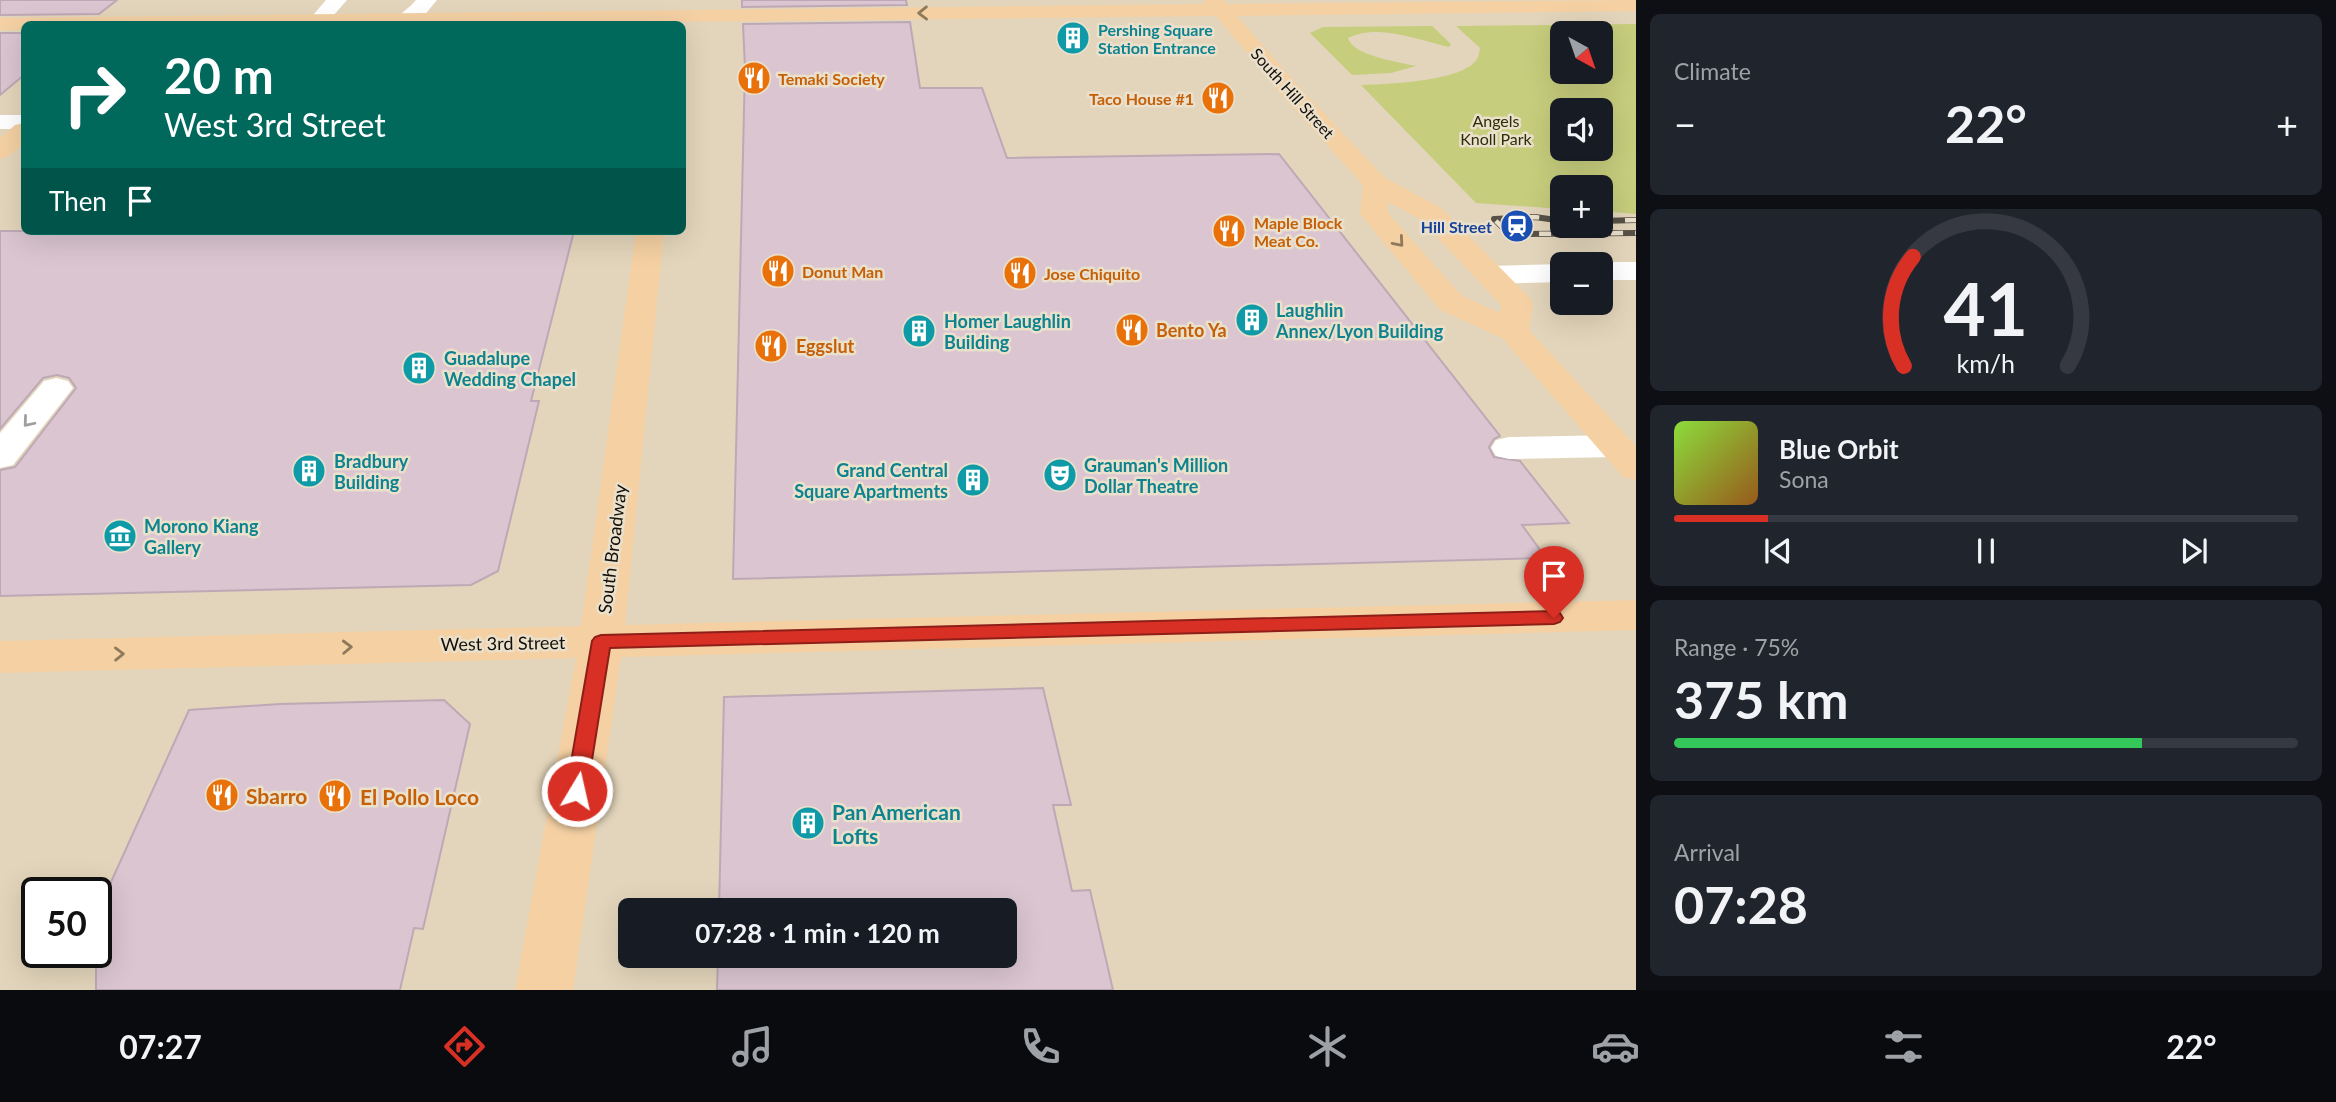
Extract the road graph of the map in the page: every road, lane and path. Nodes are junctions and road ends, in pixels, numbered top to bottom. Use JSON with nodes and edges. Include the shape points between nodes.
{"nodes":[{"id":1,"x":174,"y":0,"type":"edge"},
{"id":2,"x":337,"y":0,"type":"edge"},
{"id":3,"x":427,"y":0,"type":"edge"},
{"id":4,"x":1217,"y":5,"type":"edge"},
{"id":5,"x":1636,"y":5,"type":"edge"},
{"id":6,"x":684,"y":14,"type":"edge"},
{"id":7,"x":150,"y":21,"type":"edge"},
{"id":8,"x":318,"y":21,"type":"edge"},
{"id":9,"x":406,"y":21,"type":"edge"},
{"id":10,"x":440,"y":21,"type":"edge"},
{"id":11,"x":0,"y":24,"type":"edge"},
{"id":12,"x":21,"y":24,"type":"edge"},
{"id":13,"x":0,"y":122,"type":"edge"},
{"id":14,"x":21,"y":122,"type":"edge"},
{"id":15,"x":21,"y":133,"type":"edge"},
{"id":16,"x":0,"y":151,"type":"edge"},
{"id":17,"x":1376,"y":184,"type":"junction"},
{"id":18,"x":650,"y":235,"type":"edge"},
{"id":19,"x":1613,"y":271,"type":"edge"},
{"id":20,"x":1636,"y":271,"type":"edge"},
{"id":21,"x":1550,"y":273,"type":"edge"},
{"id":22,"x":1490,"y":275,"type":"junction"},
{"id":23,"x":1513,"y":331,"type":"junction"},
{"id":24,"x":56,"y":388,"type":"dead end"},
{"id":25,"x":1509,"y":448,"type":"dead end"},
{"id":26,"x":0,"y":457,"type":"edge"},
{"id":27,"x":1626,"y":458,"type":"edge"},
{"id":28,"x":1636,"y":615,"type":"edge"},
{"id":29,"x":601,"y":641,"type":"junction"},
{"id":30,"x":0,"y":657,"type":"edge"},
{"id":31,"x":544,"y":990,"type":"edge"}],
"edges":[{"from":1,"to":7,"type":"main road"},
{"from":2,"to":8,"type":"lane"},
{"from":3,"to":9,"type":"lane"},
{"from":4,"to":5,"type":"main road"},
{"from":4,"to":6,"type":"main road","one_way":true},
{"from":4,"to":17,"type":"main road","name":"South Hill Street"},
{"from":6,"to":10,"type":"main road"},
{"from":11,"to":12,"type":"main road"},
{"from":13,"to":14,"type":"lane"},
{"from":15,"to":16,"type":"main road"},
{"from":17,"to":22,"type":"main road","name":"South Hill Street","via":[[1430,213]]},
{"from":17,"to":23,"type":"main road","one_way":true,"via":[[1374,214],[1451,303]]},
{"from":18,"to":29,"type":"main road","name":"South Broadway"},
{"from":19,"to":20,"type":"lane"},
{"from":21,"to":22,"type":"lane"},
{"from":22,"to":23,"type":"main road","name":"South Hill Street","via":[[1517,303]]},
{"from":23,"to":27,"type":"main road"},
{"from":24,"to":26,"type":"lane","one_way":true},
{"from":25,"to":27,"type":"lane"},
{"from":28,"to":29,"type":"main road","name":"West 3rd Street"},
{"from":30,"to":29,"type":"main road","name":"West 3rd Street","one_way":true},
{"from":29,"to":31,"type":"main road","name":"South Broadway"}]}
